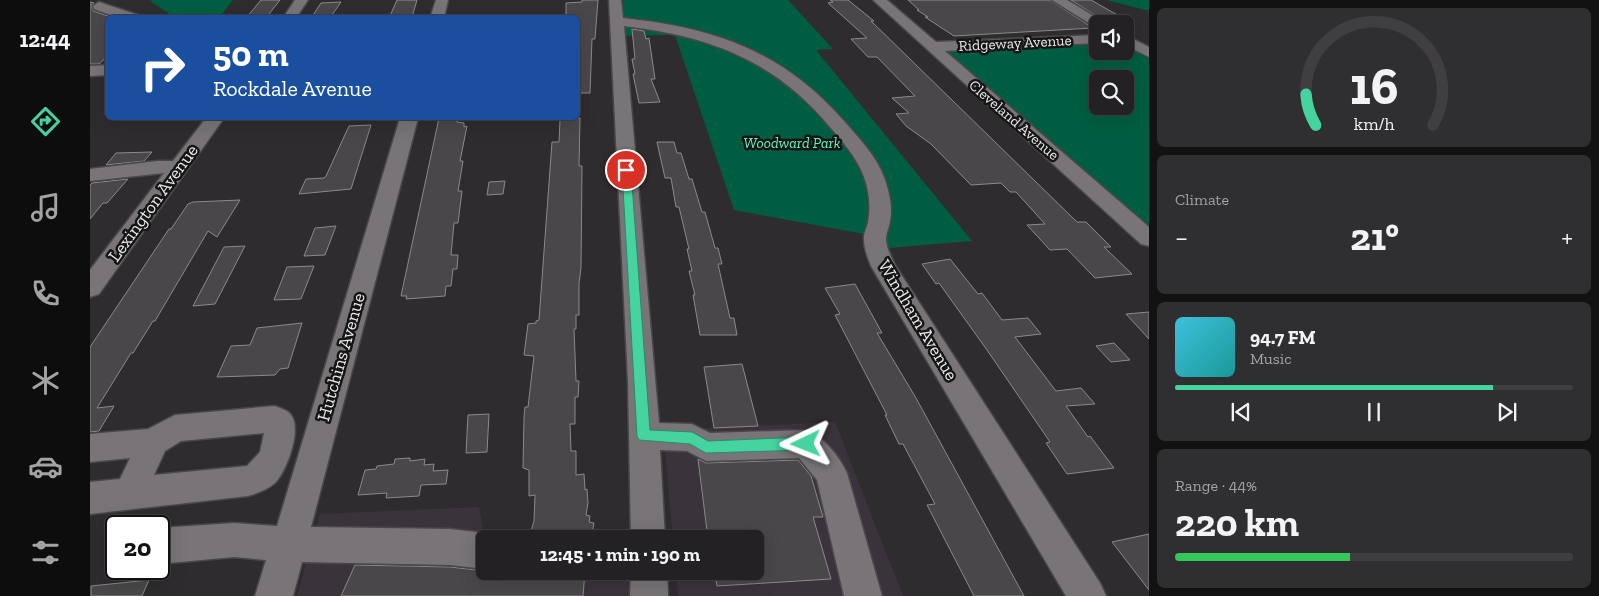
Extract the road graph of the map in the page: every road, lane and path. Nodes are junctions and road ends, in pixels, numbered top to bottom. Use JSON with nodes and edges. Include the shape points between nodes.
{"nodes":[{"id":1,"x":302,"y":0,"type":"edge"},
{"id":2,"x":442,"y":0,"type":"edge"},
{"id":3,"x":879,"y":0,"type":"edge"},
{"id":4,"x":1058,"y":0,"type":"edge"},
{"id":5,"x":105,"y":4,"type":"edge"},
{"id":6,"x":615,"y":11,"type":"edge"},
{"id":7,"x":126,"y":15,"type":"edge"},
{"id":8,"x":291,"y":15,"type":"edge"},
{"id":9,"x":438,"y":15,"type":"edge"},
{"id":10,"x":1089,"y":18,"type":"edge"},
{"id":11,"x":1149,"y":36,"type":"edge"},
{"id":12,"x":1134,"y":37,"type":"edge"},
{"id":13,"x":1089,"y":39,"type":"edge"},
{"id":14,"x":1134,"y":44,"type":"edge"},
{"id":15,"x":932,"y":47,"type":"junction"},
{"id":16,"x":1149,"y":53,"type":"edge"},
{"id":17,"x":105,"y":70,"type":"edge"},
{"id":18,"x":90,"y":71,"type":"edge"},
{"id":19,"x":214,"y":120,"type":"edge"},
{"id":20,"x":408,"y":120,"type":"edge"},
{"id":21,"x":179,"y":167,"type":"junction"},
{"id":22,"x":90,"y":175,"type":"edge"},
{"id":23,"x":1149,"y":239,"type":"edge"},
{"id":24,"x":90,"y":288,"type":"edge"},
{"id":25,"x":644,"y":436,"type":"junction"},
{"id":26,"x":153,"y":442,"type":"junction"},
{"id":27,"x":90,"y":448,"type":"edge"},
{"id":28,"x":130,"y":494,"type":"junction"},
{"id":29,"x":90,"y":498,"type":"edge"},
{"id":30,"x":648,"y":530,"type":"edge"},
{"id":31,"x":289,"y":544,"type":"junction"},
{"id":32,"x":170,"y":545,"type":"edge"},
{"id":33,"x":476,"y":549,"type":"edge"},
{"id":34,"x":649,"y":580,"type":"edge"},
{"id":35,"x":274,"y":596,"type":"edge"},
{"id":36,"x":649,"y":596,"type":"edge"},
{"id":37,"x":863,"y":596,"type":"edge"},
{"id":38,"x":1087,"y":596,"type":"edge"}],
"edges":[{"from":1,"to":8,"type":"street"},
{"from":2,"to":9,"type":"street"},
{"from":3,"to":15,"type":"street","name":"Cleveland Avenue"},
{"from":4,"to":10,"type":"street"},
{"from":5,"to":7,"type":"street"},
{"from":6,"to":25,"type":"street"},
{"from":6,"to":38,"type":"street","name":"Windham Avenue","via":[[650,24],[710,37],[744,50],[799,83],[828,111],[864,157],[876,184],[880,205],[875,236],[883,266]]},
{"from":11,"to":12,"type":"street"},
{"from":13,"to":15,"type":"street","name":"Ridgeway Avenue"},
{"from":14,"to":16,"type":"street"},
{"from":15,"to":23,"type":"street","name":"Cleveland Avenue"},
{"from":17,"to":18,"type":"street"},
{"from":19,"to":21,"type":"street","name":"Lexington Avenue"},
{"from":20,"to":31,"type":"street","name":"Hutchins Avenue"},
{"from":21,"to":22,"type":"street"},
{"from":21,"to":24,"type":"street","name":"Lexington Avenue"},
{"from":25,"to":30,"type":"street"},
{"from":25,"to":37,"type":"street","via":[[692,438],[706,447],[806,444],[831,473]]},
{"from":26,"to":27,"type":"street"},
{"from":26,"to":28,"type":"street"},
{"from":26,"to":28,"type":"street","via":[[175,428],[274,419],[280,423],[270,465],[259,476],[248,481]]},
{"from":28,"to":29,"type":"street"},
{"from":31,"to":32,"type":"street","via":[[234,540]]},
{"from":31,"to":33,"type":"street"},
{"from":31,"to":35,"type":"street","name":"Hutchins Avenue"},
{"from":34,"to":36,"type":"street"}]}
